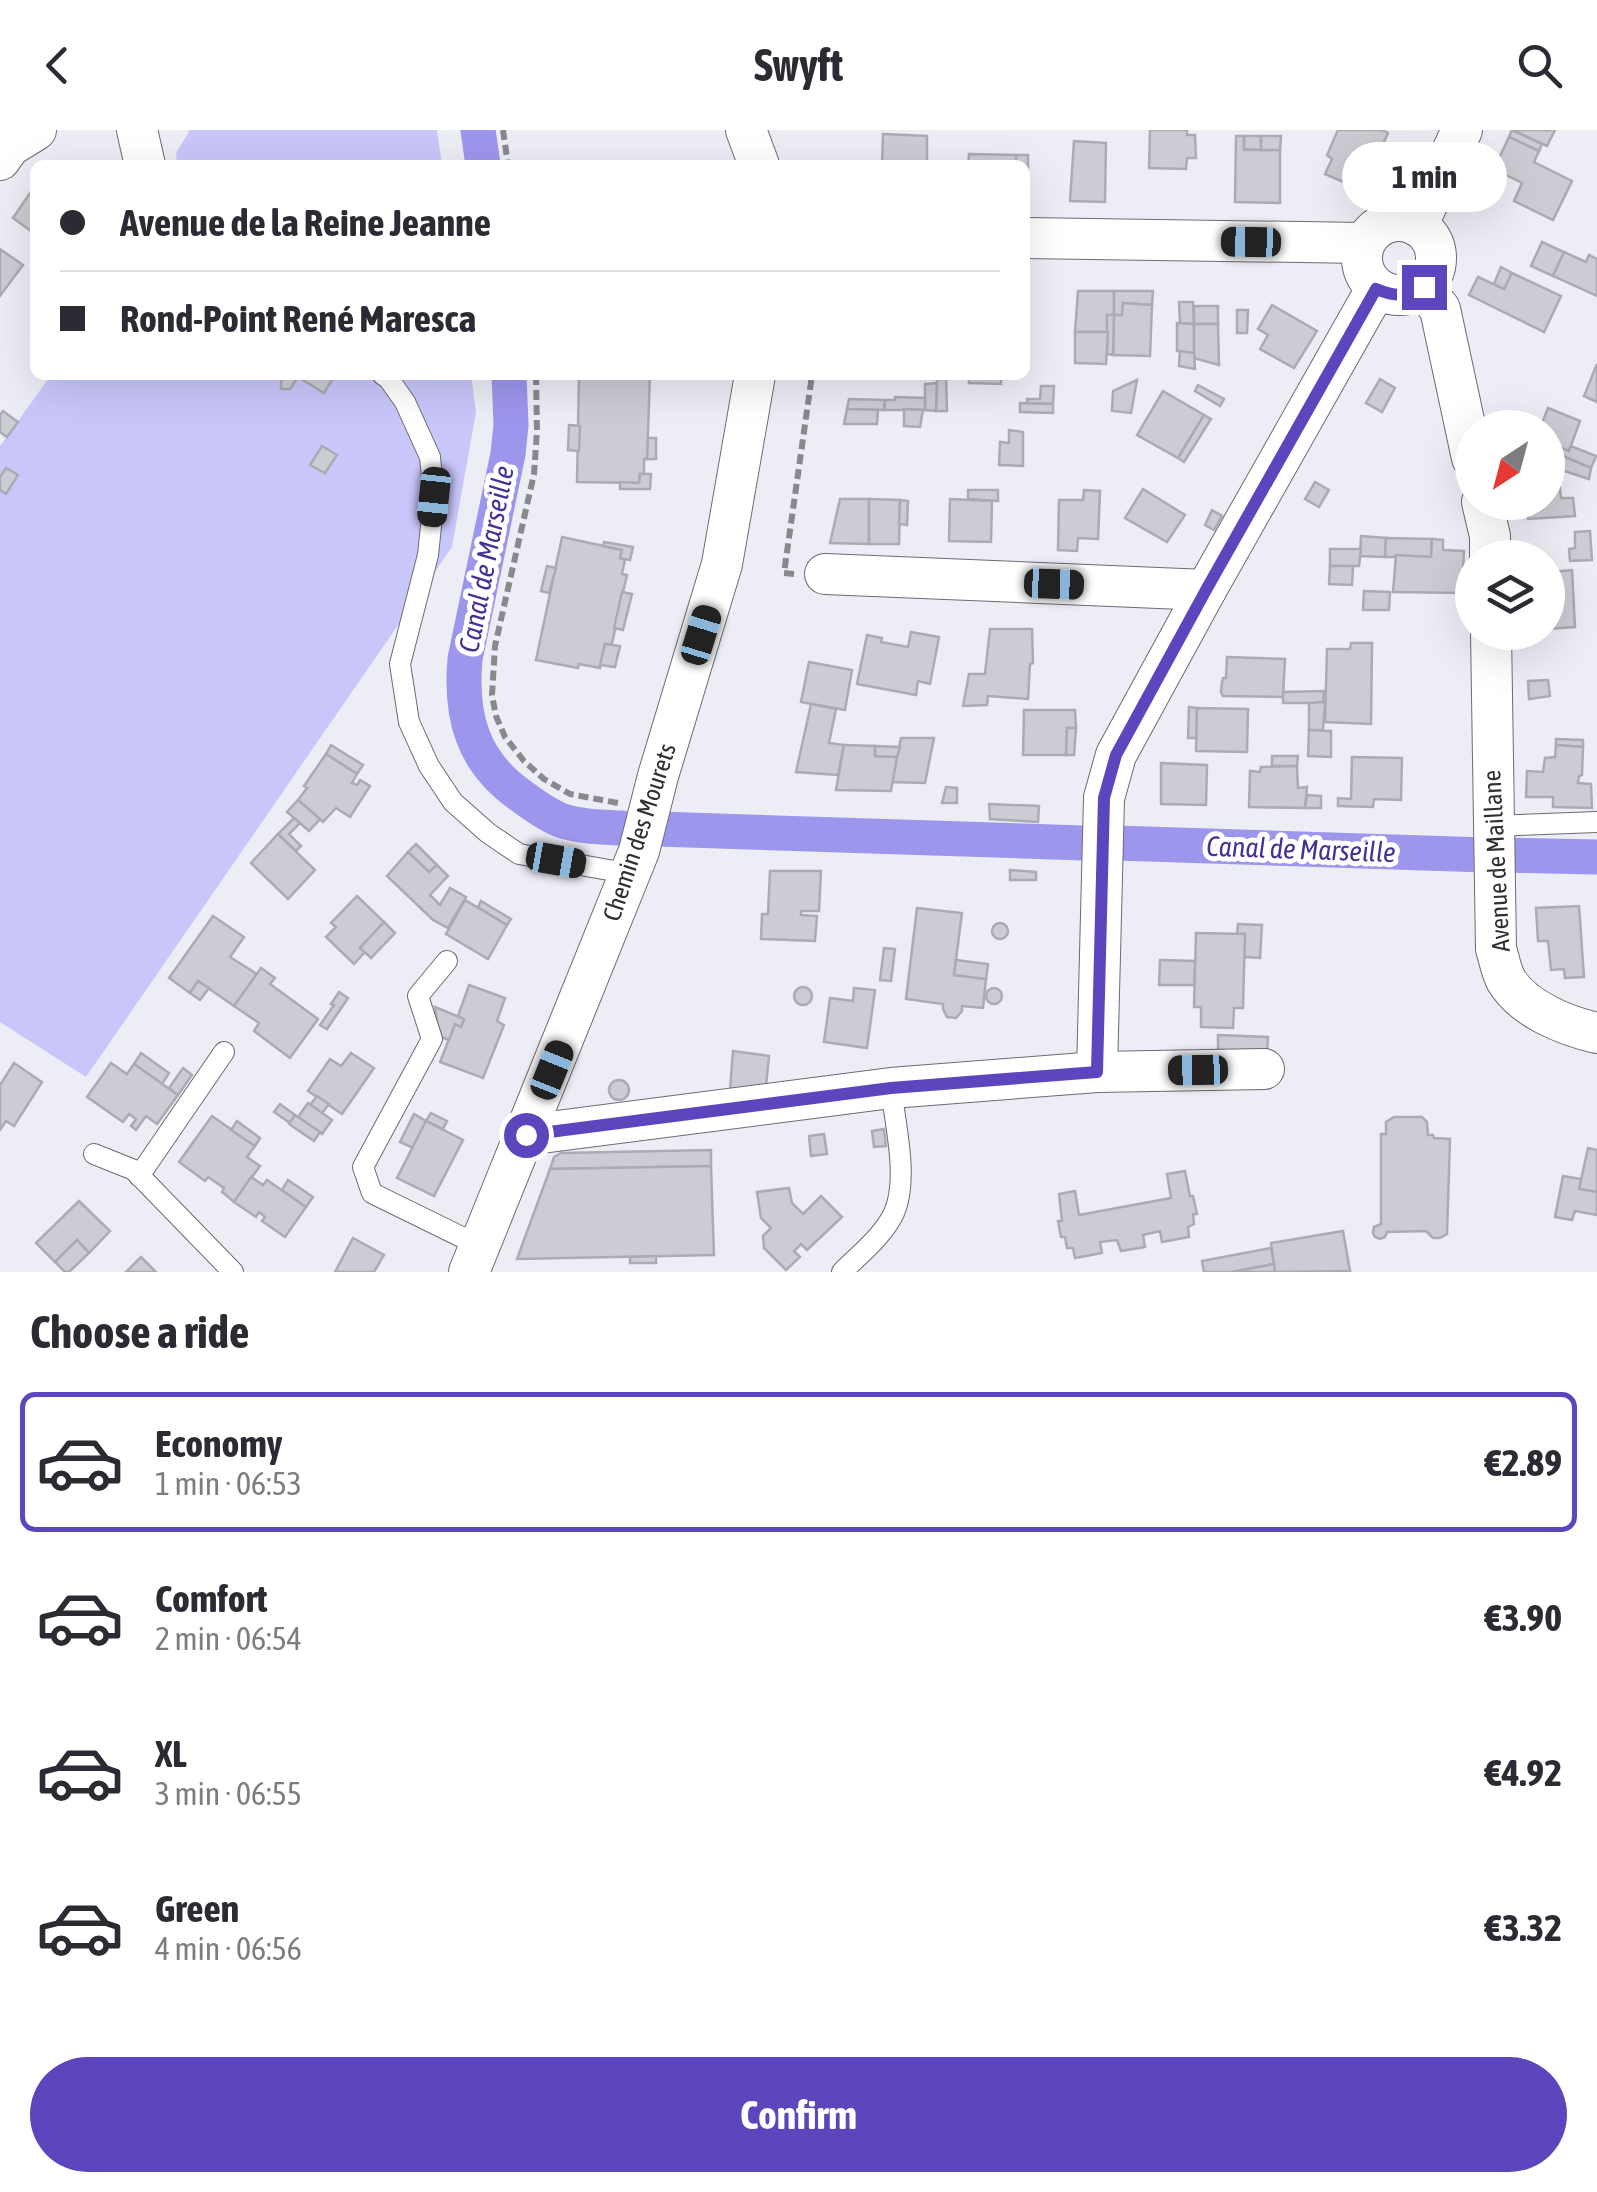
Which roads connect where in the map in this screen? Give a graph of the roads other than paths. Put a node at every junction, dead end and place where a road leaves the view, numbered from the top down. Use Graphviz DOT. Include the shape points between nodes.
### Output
graph roads {
  1 [pos="36,130"];
  2 [pos="138,130"];
  3 [pos="746,130"];
  4 [pos="1462,130"];
  5 [pos="0,160"];
  6 [pos="144,160"];
  7 [pos="757,160"];
  8 [pos="1417,226"];
  9 [pos="1030,238"];
  10 [pos="1364,243"];
  11 [pos="1424,287"];
  12 [pos="1376,289"];
  13 [pos="389,380"];
  14 [pos="754,380"];
  15 [pos="1462,410"];
  16 [pos="825,574"];
  17 [pos="1206,590"];
  18 [pos="1490,650"];
  19 [pos="1597,822"];
  20 [pos="1493,833"];
  21 [pos="635,863"];
  22 [pos="447,962"];
  23 [pos="1597,1033"];
  24 [pos="224,1052"];
  25 [pos="1264,1069"];
  26 [pos="1097,1072"];
  27 [pos="891,1088"];
  28 [pos="526,1135"];
  29 [pos="94,1154"];
  30 [pos="139,1176"];
  31 [pos="475,1259"];
  32 [pos="232,1272"];
  33 [pos="842,1272"];
  1 -- 5 [label="street"];
  2 -- 6 [label="street"];
  3 -- 7 [label="street"];
  4 -- 8 [label="street"];
  8 -- 10 [label="street" via="1390,222"];
  8 -- 11 [label="street" via="1436,258"];
  9 -- 10 [label="street"];
  10 -- 12 [label="street" via="1362,267"];
  11 -- 12 [label="street" via="1407,296"];
  11 -- 15 [label="street" via="1440,309"];
  12 -- 17 [label="street"];
  13 -- 21 [label="lane" via="430,457 428,555 400,664 409,722 429,766 453,802 520,854"];
  14 -- 21 [label="street, Chemin des Mourets" via="722,564"];
  16 -- 17 [label="street"];
  17 -- 26 [label="street" via="1116,755 1104,798"];
  18 -- 20 [label="street, Avenue de Maillane"];
  19 -- 20 [label="lane"];
  20 -- 23 [label="street, Avenue de Maillane" via="1496,948 1506,981 1533,1008"];
  21 -- 28 [label="street, Chemin des Mourets"];
  22 -- 31 [label="lane" via="418,996 432,1040 364,1167 372,1192"];
  24 -- 30 [label="lane"];
  25 -- 26 [label="street"];
  26 -- 27 [label="street"];
  27 -- 28 [label="street"];
  27 -- 33 [label="lane" via="902,1183 879,1235"];
  28 -- 31 [label="street, Chemin des Mourets"];
  29 -- 30 [label="lane"];
  30 -- 32 [label="lane"];
}
